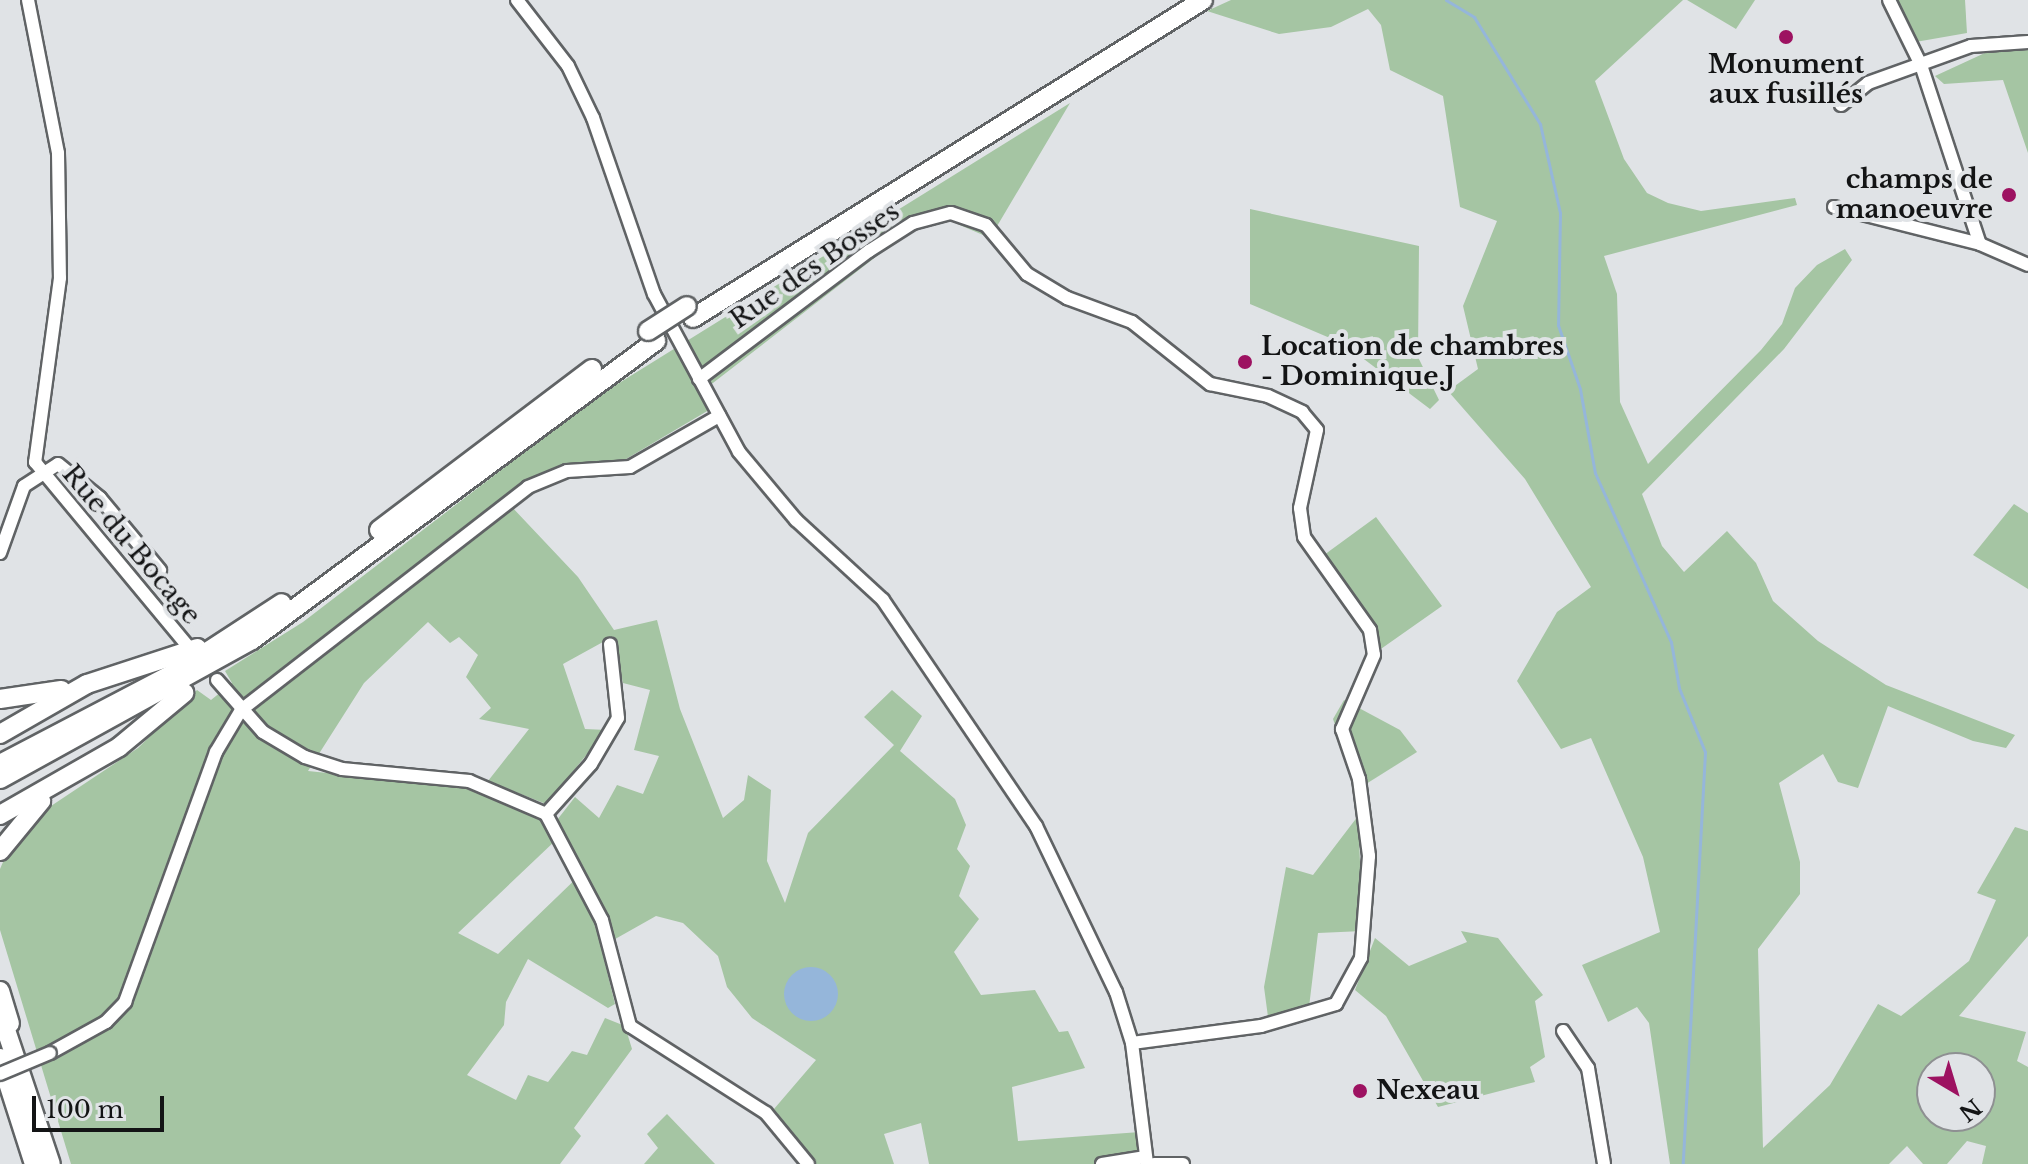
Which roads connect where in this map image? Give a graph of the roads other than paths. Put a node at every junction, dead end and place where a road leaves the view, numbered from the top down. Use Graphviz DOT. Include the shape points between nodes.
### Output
graph roads {
  1 [pos="28,0"];
  2 [pos="517,0"];
  3 [pos="1178,0"];
  4 [pos="1203,0"];
  5 [pos="1889,0"];
  6 [pos="2028,42"];
  7 [pos="1921,65"];
  8 [pos="1841,105"];
  9 [pos="1834,207"];
  10 [pos="1980,244"];
  11 [pos="2028,265"];
  12 [pos="690,312"];
  13 [pos="652,336"];
  14 [pos="699,379"];
  15 [pos="719,416"];
  16 [pos="39,470"];
  17 [pos="0,553"];
  18 [pos="160,570"];
  19 [pos="264,616"];
  20 [pos="252,640"];
  21 [pos="610,644"];
  22 [pos="187,645"];
  23 [pos="217,680"];
  24 [pos="87,684"];
  25 [pos="0,699"];
  26 [pos="241,710"];
  27 [pos="0,734"];
  28 [pos="119,747"];
  29 [pos="0,764"];
  30 [pos="0,779"];
  31 [pos="546,814"];
  32 [pos="0,815"];
  33 [pos="0,851"];
  34 [pos="0,991"];
  35 [pos="0,1012"];
  36 [pos="1563,1031"];
  37 [pos="1132,1043"];
  38 [pos="0,1058"];
  39 [pos="0,1074"];
  40 [pos="0,1091"];
  41 [pos="31,1107"];
  42 [pos="1149,1162"];
  43 [pos="33,1164"];
  44 [pos="51,1164"];
  45 [pos="808,1164"];
  46 [pos="1102,1164"];
  47 [pos="1183,1164"];
  48 [pos="1604,1164"];
  1 -- 16 [label="street, Rue du Bocage" via="58,153 60,278 36,430"];
  2 -- 14 [label="street" via="568,66 593,118 654,294"];
  3 -- 12 [label="highway"];
  4 -- 12 [label="highway"];
  5 -- 7 [label="street"];
  6 -- 7 [label="street" via="1971,46"];
  7 -- 8 [label="street" via="1868,83"];
  7 -- 10 [label="street"];
  9 -- 10 [label="street"];
  10 -- 11 [label="street"];
  12 -- 13 [label="highway, bridge"];
  13 -- 19 [label="highway"];
  13 -- 20 [label="highway"];
  14 -- 15 [label="street"];
  14 -- 37 [label="street, Rue des Bosses" via="869,251 913,223 951,213 986,225 1027,274 1067,298 1132,322 1210,384 1268,396 1302,412 1317,430 1300,508 1304,537 1370,630 1374,655 1342,729 1359,779 1369,856 1361,958 1336,1004 1261,1026"];
  15 -- 26 [label="street" via="630,467 567,471 528,487"];
  15 -- 37 [label="street" via="766,488 883,600 988,749 1068,887"];
  16 -- 17 [label="street" via="24,486"];
  16 -- 18 [label="street" via="66,467"];
  16 -- 22 [label="street, Rue du Bocage"];
  19 -- 24 [label="highway" via="180,656"];
  19 -- 29 [label="highway" via="176,672"];
  20 -- 28 [label="highway"];
  20 -- 30 [label="highway"];
  21 -- 31 [label="street" via="618,718 591,764"];
  23 -- 26 [label="street"];
  24 -- 25 [label="highway"];
  24 -- 27 [label="highway"];
  26 -- 31 [label="street" via="289,750 323,764 469,781"];
  26 -- 39 [label="street, bridge" via="216,752 125,1002 106,1022"];
  28 -- 32 [label="highway"];
  28 -- 33 [label="highway" via="30,809"];
  31 -- 45 [label="street" via="602,920 622,1011 642,1039 766,1113"];
  34 -- 41 [label="highway"];
  35 -- 41 [label="highway"];
  36 -- 48 [label="street" via="1588,1068"];
  37 -- 42 [label="street"];
  38 -- 43 [label="highway"];
  40 -- 43 [label="highway"];
  41 -- 44 [label="highway"];
  42 -- 46 [label="street"];
  42 -- 47 [label="street"];
}
